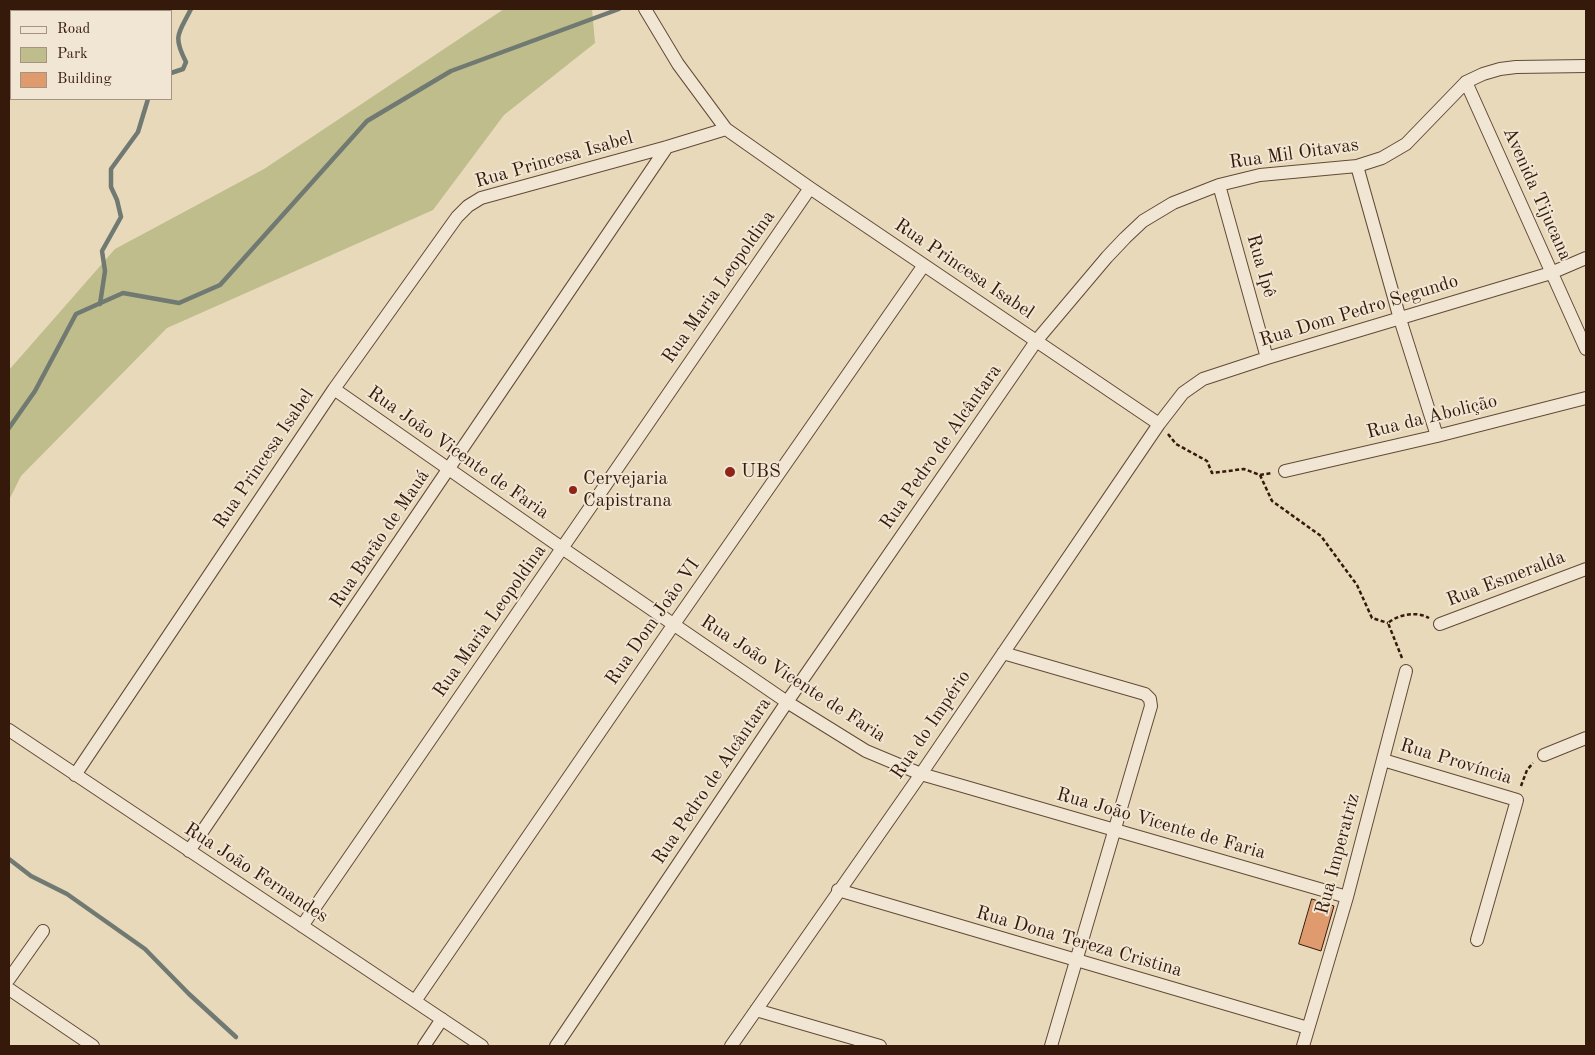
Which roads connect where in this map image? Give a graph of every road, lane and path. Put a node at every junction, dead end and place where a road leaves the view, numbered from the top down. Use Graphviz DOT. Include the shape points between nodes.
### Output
graph roads {
  1 [pos="646,10"];
  2 [pos="1586,66"];
  3 [pos="1466,82"];
  4 [pos="726,129"];
  5 [pos="667,147"];
  6 [pos="1357,166"];
  7 [pos="1219,185"];
  8 [pos="810,188"];
  9 [pos="1586,258"];
  10 [pos="924,265"];
  11 [pos="1551,273"];
  12 [pos="1400,319"];
  13 [pos="1037,340"];
  14 [pos="1586,349"];
  15 [pos="1268,358"];
  16 [pos="334,389"];
  17 [pos="1586,398"];
  18 [pos="1159,424"];
  19 [pos="1437,436"];
  20 [pos="450,469"];
  21 [pos="1285,471"];
  22 [pos="562,548"];
  23 [pos="1586,568"];
  24 [pos="1388,623"];
  25 [pos="674,624"];
  26 [pos="1440,624"];
  27 [pos="1003,653"];
  28 [pos="1406,671"];
  29 [pos="787,702"];
  30 [pos="9,730"];
  31 [pos="1586,738"];
  32 [pos="1544,755"];
  33 [pos="1383,760"];
  34 [pos="921,774"];
  35 [pos="75,775"];
  36 [pos="1517,800"];
  37 [pos="1115,831"];
  38 [pos="189,852"];
  39 [pos="838,890"];
  40 [pos="1347,897"];
  41 [pos="302,926"];
  42 [pos="43,931"];
  43 [pos="1476,940"];
  44 [pos="1077,961"];
  45 [pos="9,979"];
  46 [pos="9,989"];
  47 [pos="415,1001"];
  48 [pos="756,1010"];
  49 [pos="442,1019"];
  50 [pos="1308,1028"];
  51 [pos="93,1046"];
  52 [pos="424,1046"];
  53 [pos="482,1046"];
  54 [pos="556,1046"];
  55 [pos="731,1046"];
  56 [pos="880,1046"];
  57 [pos="1051,1046"];
  58 [pos="1303,1046"];
  1 -- 4 [label="street" via="678,64"];
  2 -- 3 [label="street, Rua Mil Oitavas" via="1516,66"];
  3 -- 6 [label="street, Rua Mil Oitavas" via="1406,144 1382,158"];
  3 -- 11 [label="street, Avenida Tijucana"];
  4 -- 5 [label="street, Rua Princesa Isabel"];
  4 -- 8 [label="street, Rua Princesa Isabel"];
  5 -- 16 [label="street, Rua Princesa Isabel" via="472,203 458,217"];
  5 -- 20 [label="street, Rua Barão de Mauá"];
  6 -- 7 [label="street, Rua Mil Oitavas" via="1260,175"];
  6 -- 12 [label="street"];
  7 -- 13 [label="street, Rua Mil Oitavas" via="1173,203 1143,221 1107,257"];
  7 -- 15 [label="street, Rua Ipê"];
  8 -- 10 [label="street, Rua Princesa Isabel"];
  8 -- 22 [label="street, Rua Maria Leopoldina"];
  9 -- 11 [label="street, Rua Dom Pedro Segundo"];
  10 -- 13 [label="street, Rua Princesa Isabel"];
  10 -- 25 [label="street, Rua Dom João VI"];
  11 -- 12 [label="street, Rua Dom Pedro Segundo"];
  11 -- 14 [label="street, Avenida Tijucana"];
  12 -- 15 [label="street, Rua Dom Pedro Segundo"];
  12 -- 19 [label="street"];
  13 -- 18 [label="street, Rua Princesa Isabel"];
  13 -- 29 [label="street, Rua Pedro de Alcântara"];
  15 -- 18 [label="street, Rua Dom Pedro Segundo" via="1196,383 1178,399"];
  16 -- 20 [label="street, Rua João Vicente de Faria"];
  16 -- 35 [label="street, Rua Princesa Isabel"];
  17 -- 19 [label="street, Rua da Abolição"];
  18 -- 24 [label="path" via="1176,444 1207,461 1212,473 1244,469 1260,475 1272,501 1321,536 1357,585 1372,618"];
  18 -- 27 [label="street, Rua do Império"];
  19 -- 21 [label="street, Rua da Abolição"];
  20 -- 22 [label="street, Rua João Vicente de Faria"];
  20 -- 38 [label="street, Rua Barão de Mauá"];
  22 -- 25 [label="street, Rua João Vicente de Faria"];
  22 -- 41 [label="street, Rua Maria Leopoldina"];
  23 -- 26 [label="street, Rua Esmeralda"];
  24 -- 26 [label="path" via="1394,617 1411,614 1424,615"];
  24 -- 28 [label="path"];
  25 -- 29 [label="street, Rua João Vicente de Faria"];
  25 -- 47 [label="street, Rua Dom João VI"];
  27 -- 34 [label="street, Rua do Império"];
  27 -- 37 [label="street" via="1150,698 1151,706"];
  28 -- 33 [label="street, Rua Imperatriz"];
  29 -- 34 [label="street, Rua João Vicente de Faria" via="866,751"];
  29 -- 54 [label="street, Rua Pedro de Alcântara"];
  30 -- 35 [label="street, Rua João Fernandes"];
  31 -- 32 [label="street"];
  32 -- 36 [label="path" via="1527,770"];
  33 -- 36 [label="street, Rua Província"];
  33 -- 40 [label="street, Rua Imperatriz"];
  34 -- 37 [label="street, Rua João Vicente de Faria"];
  34 -- 39 [label="street, Rua do Império"];
  35 -- 38 [label="street, Rua João Fernandes"];
  36 -- 43 [label="street"];
  37 -- 40 [label="street, Rua João Vicente de Faria"];
  37 -- 44 [label="street"];
  38 -- 41 [label="street, Rua João Fernandes"];
  39 -- 44 [label="street, Rua Dona Tereza Cristina"];
  39 -- 48 [label="street, Rua do Império"];
  40 -- 50 [label="street, Rua Imperatriz"];
  41 -- 47 [label="street, Rua João Fernandes"];
  42 -- 45 [label="street"];
  44 -- 50 [label="street, Rua Dona Tereza Cristina"];
  44 -- 57 [label="street"];
  46 -- 51 [label="street"];
  47 -- 49 [label="street, Rua João Fernandes"];
  48 -- 55 [label="street, Rua do Império"];
  48 -- 56 [label="street"];
  49 -- 52 [label="street"];
  49 -- 53 [label="street, Rua João Fernandes"];
  50 -- 58 [label="street, Rua Imperatriz"];
}
